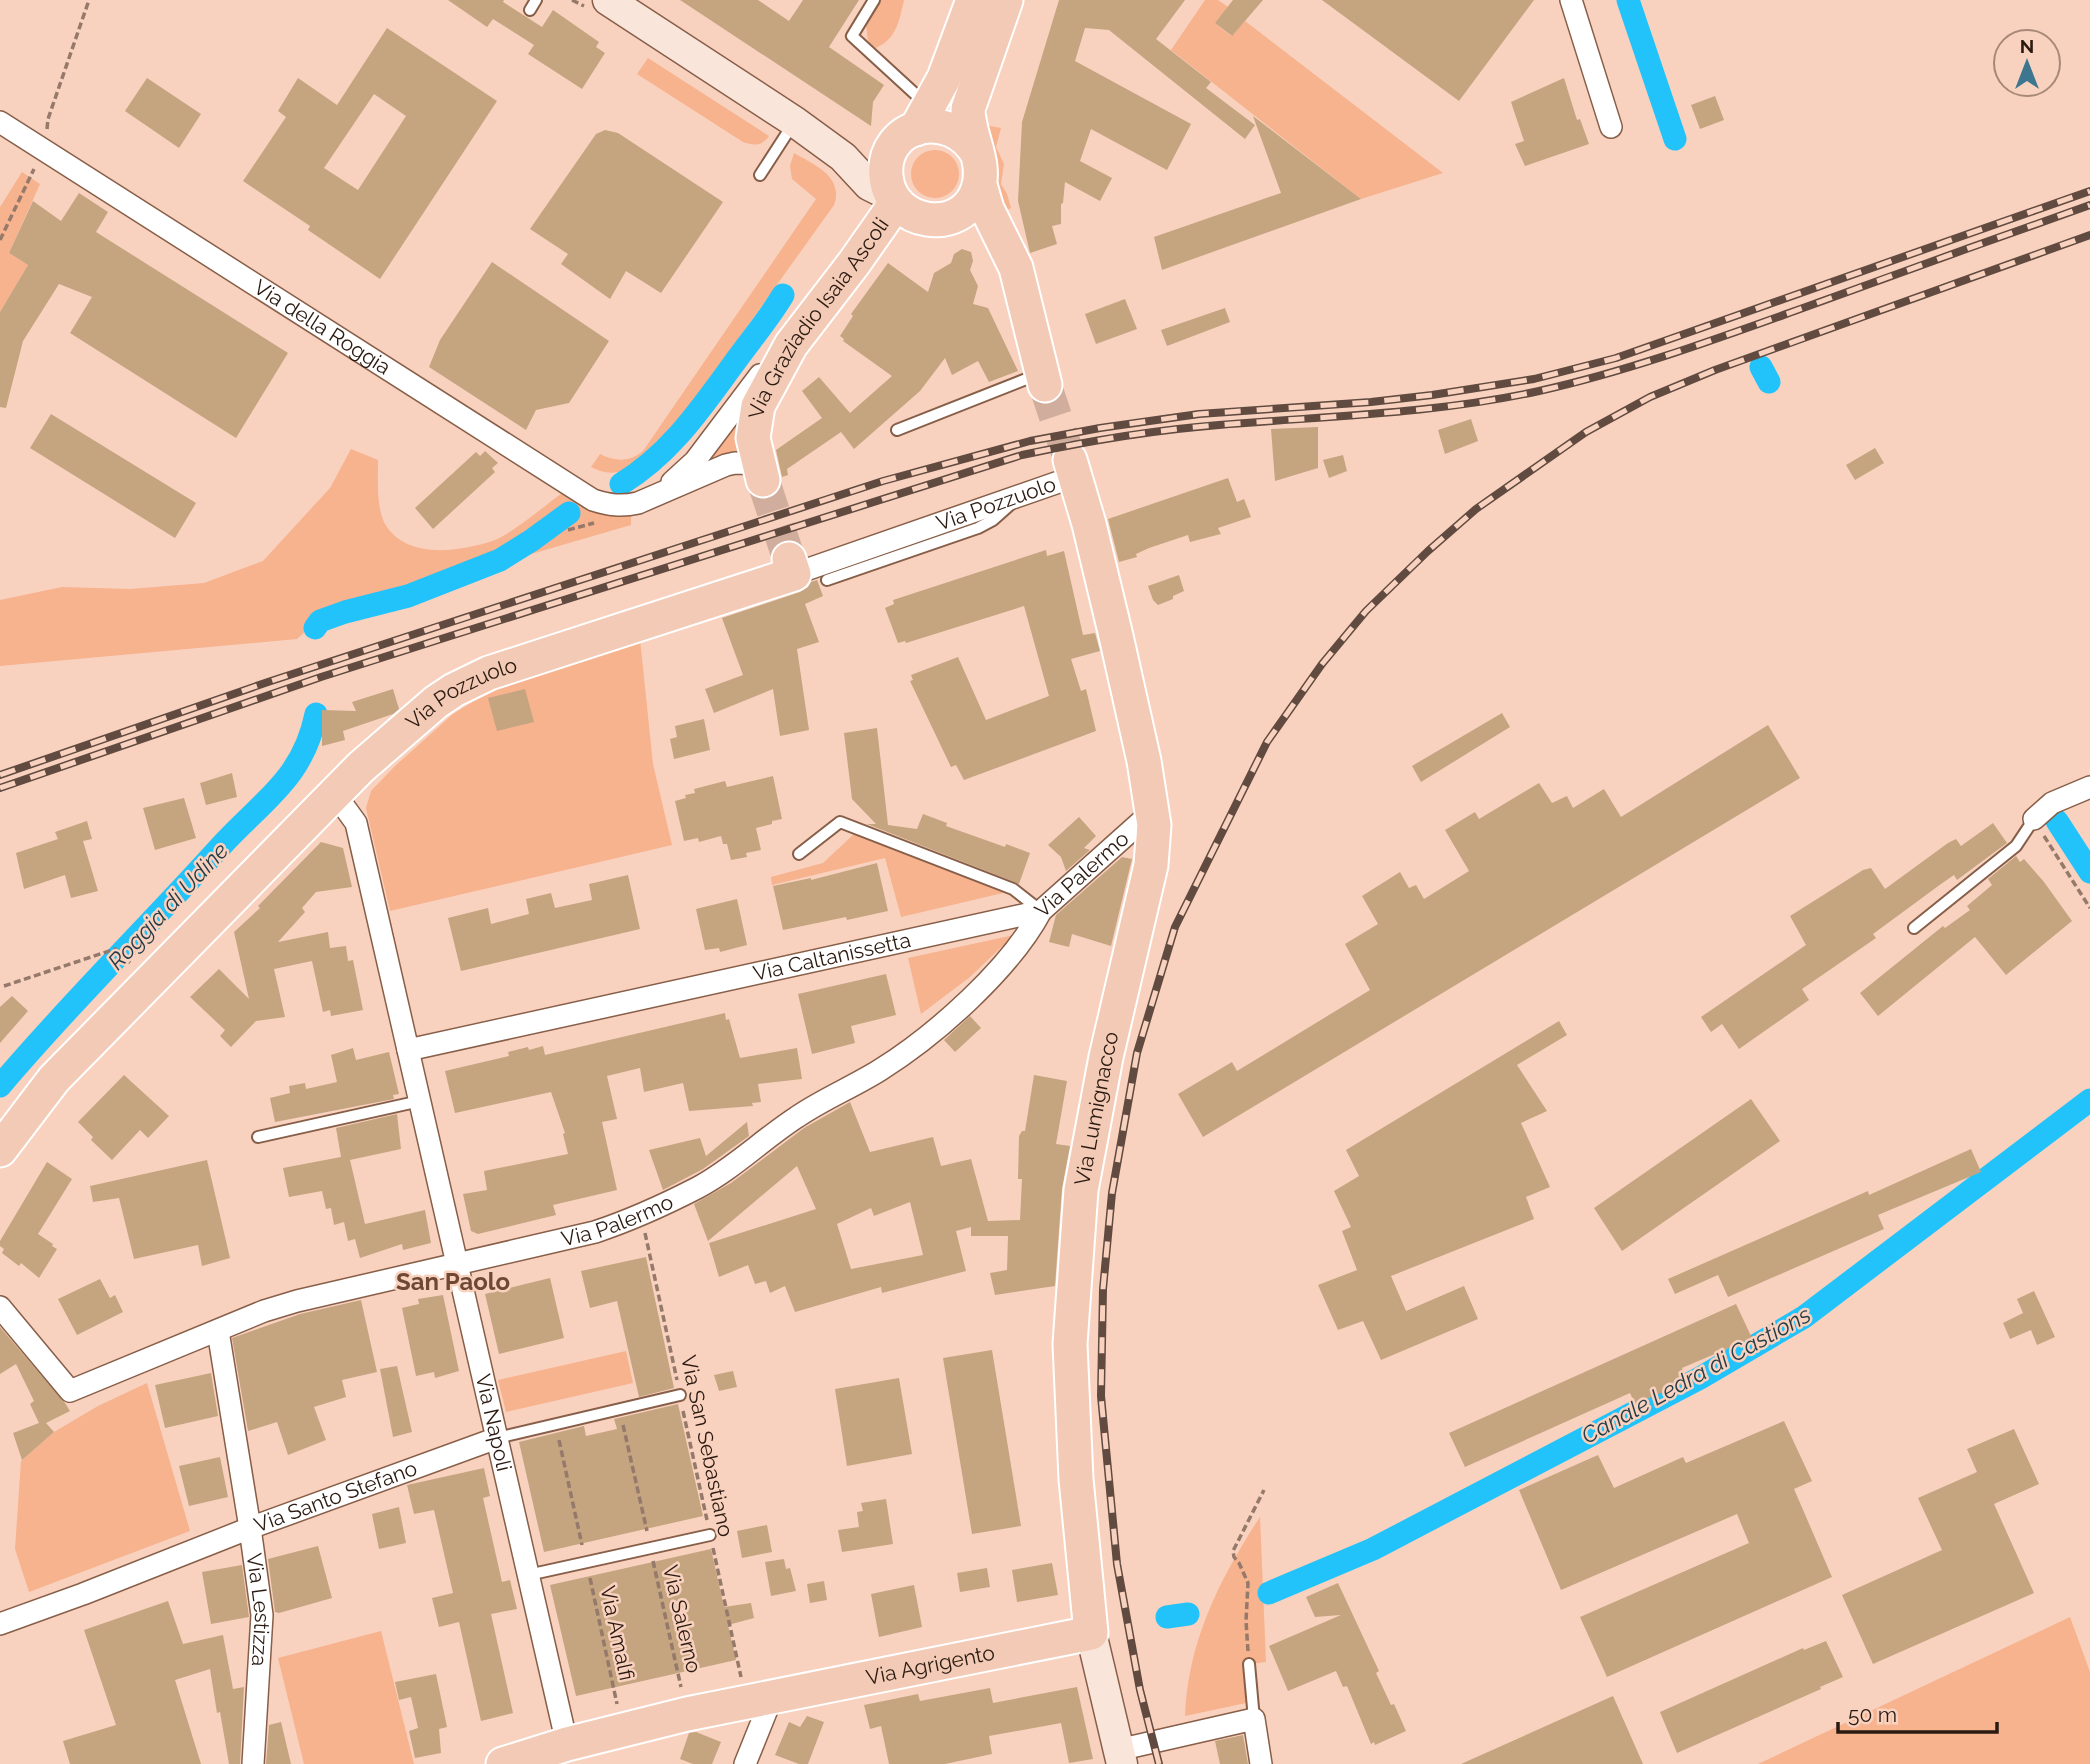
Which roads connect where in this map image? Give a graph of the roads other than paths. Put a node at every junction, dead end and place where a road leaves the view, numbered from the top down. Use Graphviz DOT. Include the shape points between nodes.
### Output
graph roads {
  1 [pos="536,0"];
  2 [pos="608,0"];
  3 [pos="874,0"];
  4 [pos="973,0"];
  5 [pos="1006,0"];
  6 [pos="1572,0"];
  7 [pos="530,10"];
  8 [pos="922,118"];
  9 [pos="0,122"];
  10 [pos="795,122"];
  11 [pos="1611,127"];
  12 [pos="843,157"];
  13 [pos="888,158"];
  14 [pos="979,170"];
  15 [pos="760,175"];
  16 [pos="894,199"];
  17 [pos="791,345"];
  18 [pos="1044,379"];
  19 [pos="897,430"];
  20 [pos="1073,468"];
  21 [pos="760,472"];
  22 [pos="1017,497"];
  23 [pos="650,498"];
  24 [pos="791,567"];
  25 [pos="827,580"];
  26 [pos="2090,788"];
  27 [pos="335,794"];
  28 [pos="1153,811"];
  29 [pos="2034,819"];
  30 [pos="799,854"];
  31 [pos="1041,911"];
  32 [pos="1913,928"];
  33 [pos="408,1050"];
  34 [pos="419,1101"];
  35 [pos="258,1137"];
  36 [pos="0,1150"];
  37 [pos="457,1265"];
  38 [pos="0,1307"];
  39 [pos="218,1331"];
  40 [pos="680,1395"];
  41 [pos="496,1438"];
  42 [pos="250,1528"];
  43 [pos="710,1535"];
  44 [pos="528,1575"];
  45 [pos="0,1624"];
  46 [pos="1091,1633"];
  47 [pos="1249,1664"];
  48 [pos="772,1697"];
  49 [pos="1254,1719"];
  50 [pos="567,1744"];
  51 [pos="1120,1757"];
  52 [pos="253,1764"];
  53 [pos="503,1764"];
  54 [pos="745,1764"];
  55 [pos="1261,1764"];
  1 -- 7 [label="lane"];
  2 -- 10 [label="street"];
  3 -- 8 [label="lane" via="852,36"];
  4 -- 8 [label="main road" via="944,78"];
  5 -- 14 [label="main road" via="968,109"];
  6 -- 11 [label="street"];
  8 -- 13 [label="main road" via="894,145"];
  8 -- 14 [label="main road" via="967,139"];
  9 -- 23 [label="street, Via della Roggia" via="584,496 617,506"];
  10 -- 12 [label="street"];
  10 -- 15 [label="lane"];
  12 -- 13 [label="street"];
  12 -- 16 [label="street" via="869,185"];
  13 -- 16 [label="main road" via="886,176"];
  14 -- 16 [label="main road" via="966,208 943,219 917,218"];
  14 -- 18 [label="main road" via="987,209 1016,268"];
  16 -- 17 [label="main road, Via Graziadio Isaia Ascoli"];
  17 -- 21 [label="main road, Via Graziadio Isaia Ascoli" via="758,406 753,438"];
  17 -- 23 [label="street, Via della Roggia" via="770,363 695,461"];
  18 -- 19 [label="lane"];
  20 -- 22 [label="street, Via Pozzuolo"];
  20 -- 28 [label="main road, Via Lumignacco" via="1116,636"];
  21 -- 23 [label="street, Via della Roggia" via="735,463 726,465"];
  22 -- 24 [label="street, Via Pozzuolo"];
  22 -- 25 [label="lane" via="978,528"];
  24 -- 27 [label="main road, Via Pozzuolo" via="473,680 420,715"];
  26 -- 29 [label="street" via="2052,803"];
  27 -- 33 [label="street, Via Napoli" via="356,823"];
  27 -- 36 [label="main road, Via Pozzuolo" via="54,1079"];
  28 -- 31 [label="street, Via Palermo"];
  28 -- 46 [label="main road, Via Lumignacco" via="1151,865 1105,1057 1081,1190 1070,1344 1076,1479"];
  29 -- 32 [label="lane" via="2017,844"];
  30 -- 31 [label="lane" via="840,822 1013,889"];
  31 -- 33 [label="street, Via Caltanissetta"];
  31 -- 37 [label="street, Via Palermo" via="1009,959 940,1024 880,1070 802,1114 698,1187 641,1216 595,1232"];
  33 -- 34 [label="street, Via Napoli"];
  34 -- 35 [label="lane"];
  34 -- 37 [label="street, Via Napoli"];
  37 -- 39 [label="street, Via Palermo" via="297,1301"];
  37 -- 41 [label="street, Via Napoli"];
  38 -- 39 [label="street, Via Palermo" via="70,1391"];
  39 -- 42 [label="street, Via Lestizza"];
  40 -- 41 [label="lane, Via Santo Stefano"];
  41 -- 42 [label="street, Via Santo Stefano"];
  41 -- 44 [label="street, Via Napoli"];
  42 -- 45 [label="street, Via Santo Stefano"];
  42 -- 52 [label="street, Via Lestizza" via="262,1615"];
  43 -- 44 [label="lane"];
  44 -- 50 [label="street, Via Napoli"];
  46 -- 48 [label="main road, Via Agrigento"];
  46 -- 51 [label="street, Via Lumignacco"];
  47 -- 49 [label="lane"];
  48 -- 50 [label="main road, Via Agrigento"];
  48 -- 54 [label="street"];
  49 -- 51 [label="street"];
  49 -- 55 [label="street"];
  50 -- 53 [label="main road, Via Agrigento"];
}
